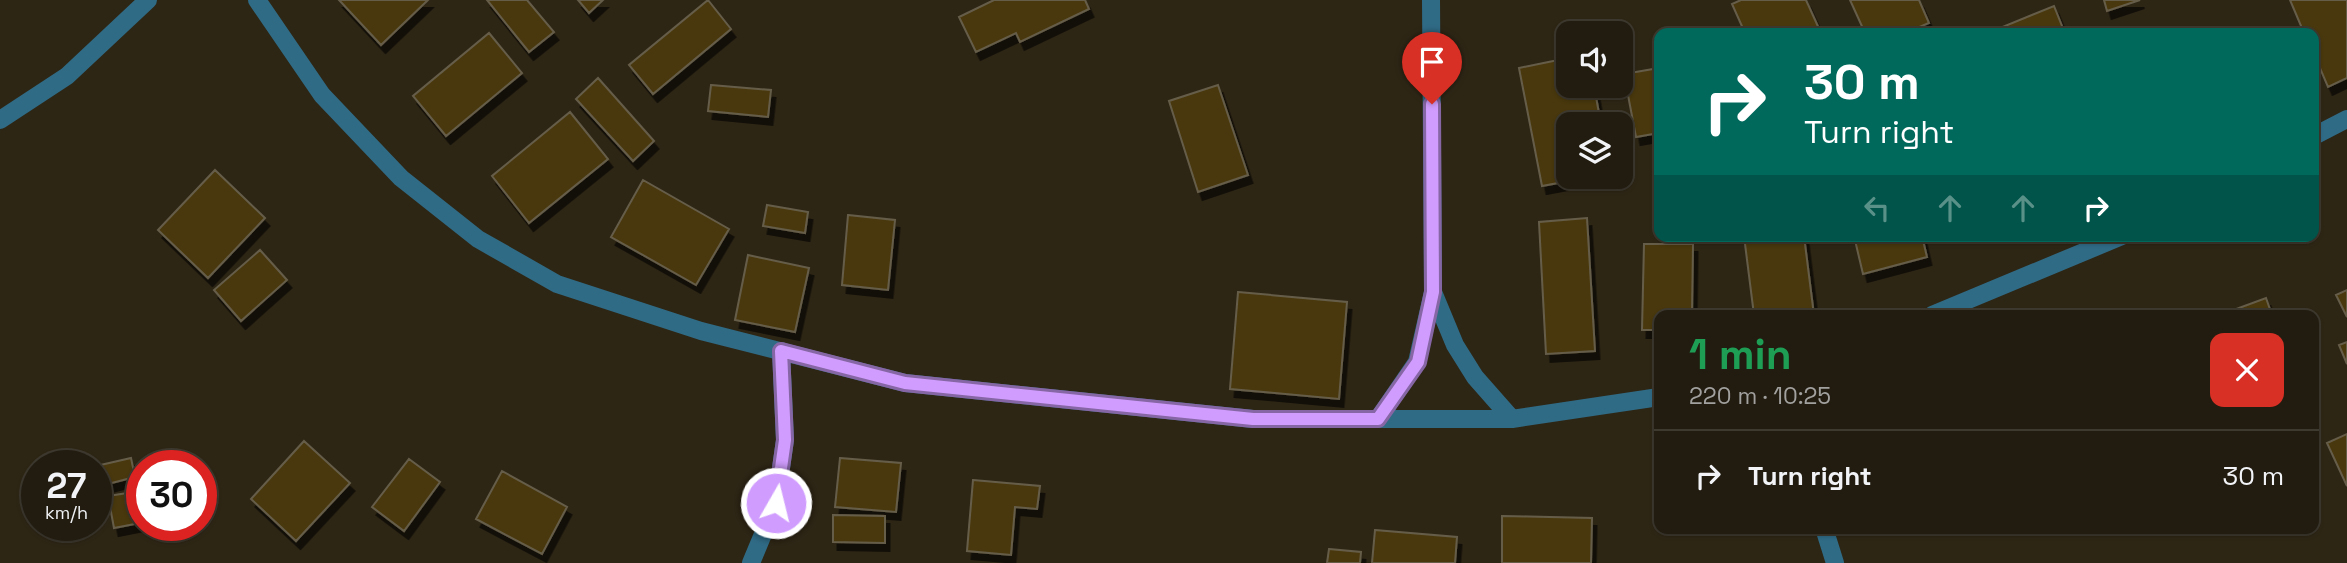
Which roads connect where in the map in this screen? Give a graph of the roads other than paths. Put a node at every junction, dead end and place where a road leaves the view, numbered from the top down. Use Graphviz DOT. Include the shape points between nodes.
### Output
graph roads {
  1 [pos="148,0"];
  2 [pos="257,0"];
  3 [pos="1431,0"];
  4 [pos="2347,119"];
  5 [pos="0,120"];
  6 [pos="2319,133"];
  7 [pos="2108,242"];
  8 [pos="1433,292"];
  9 [pos="1944,310"];
  10 [pos="781,351"];
  11 [pos="1654,398"];
  12 [pos="1378,419"];
  13 [pos="1512,419"];
  14 [pos="1826,534"];
  15 [pos="751,563"];
  16 [pos="1835,563"];
  1 -- 5 [label="street" via="67,76"];
  2 -- 10 [label="street" via="322,94 401,177 478,239 557,284 701,331"];
  3 -- 8 [label="street"];
  4 -- 6 [label="street"];
  7 -- 9 [label="street"];
  8 -- 12 [label="street" via="1418,362"];
  8 -- 13 [label="street" via="1455,345 1475,377"];
  10 -- 12 [label="street" via="905,383 1253,419"];
  10 -- 15 [label="street" via="785,440 776,503"];
  11 -- 13 [label="street"];
  12 -- 13 [label="street"];
  14 -- 16 [label="street"];
}
